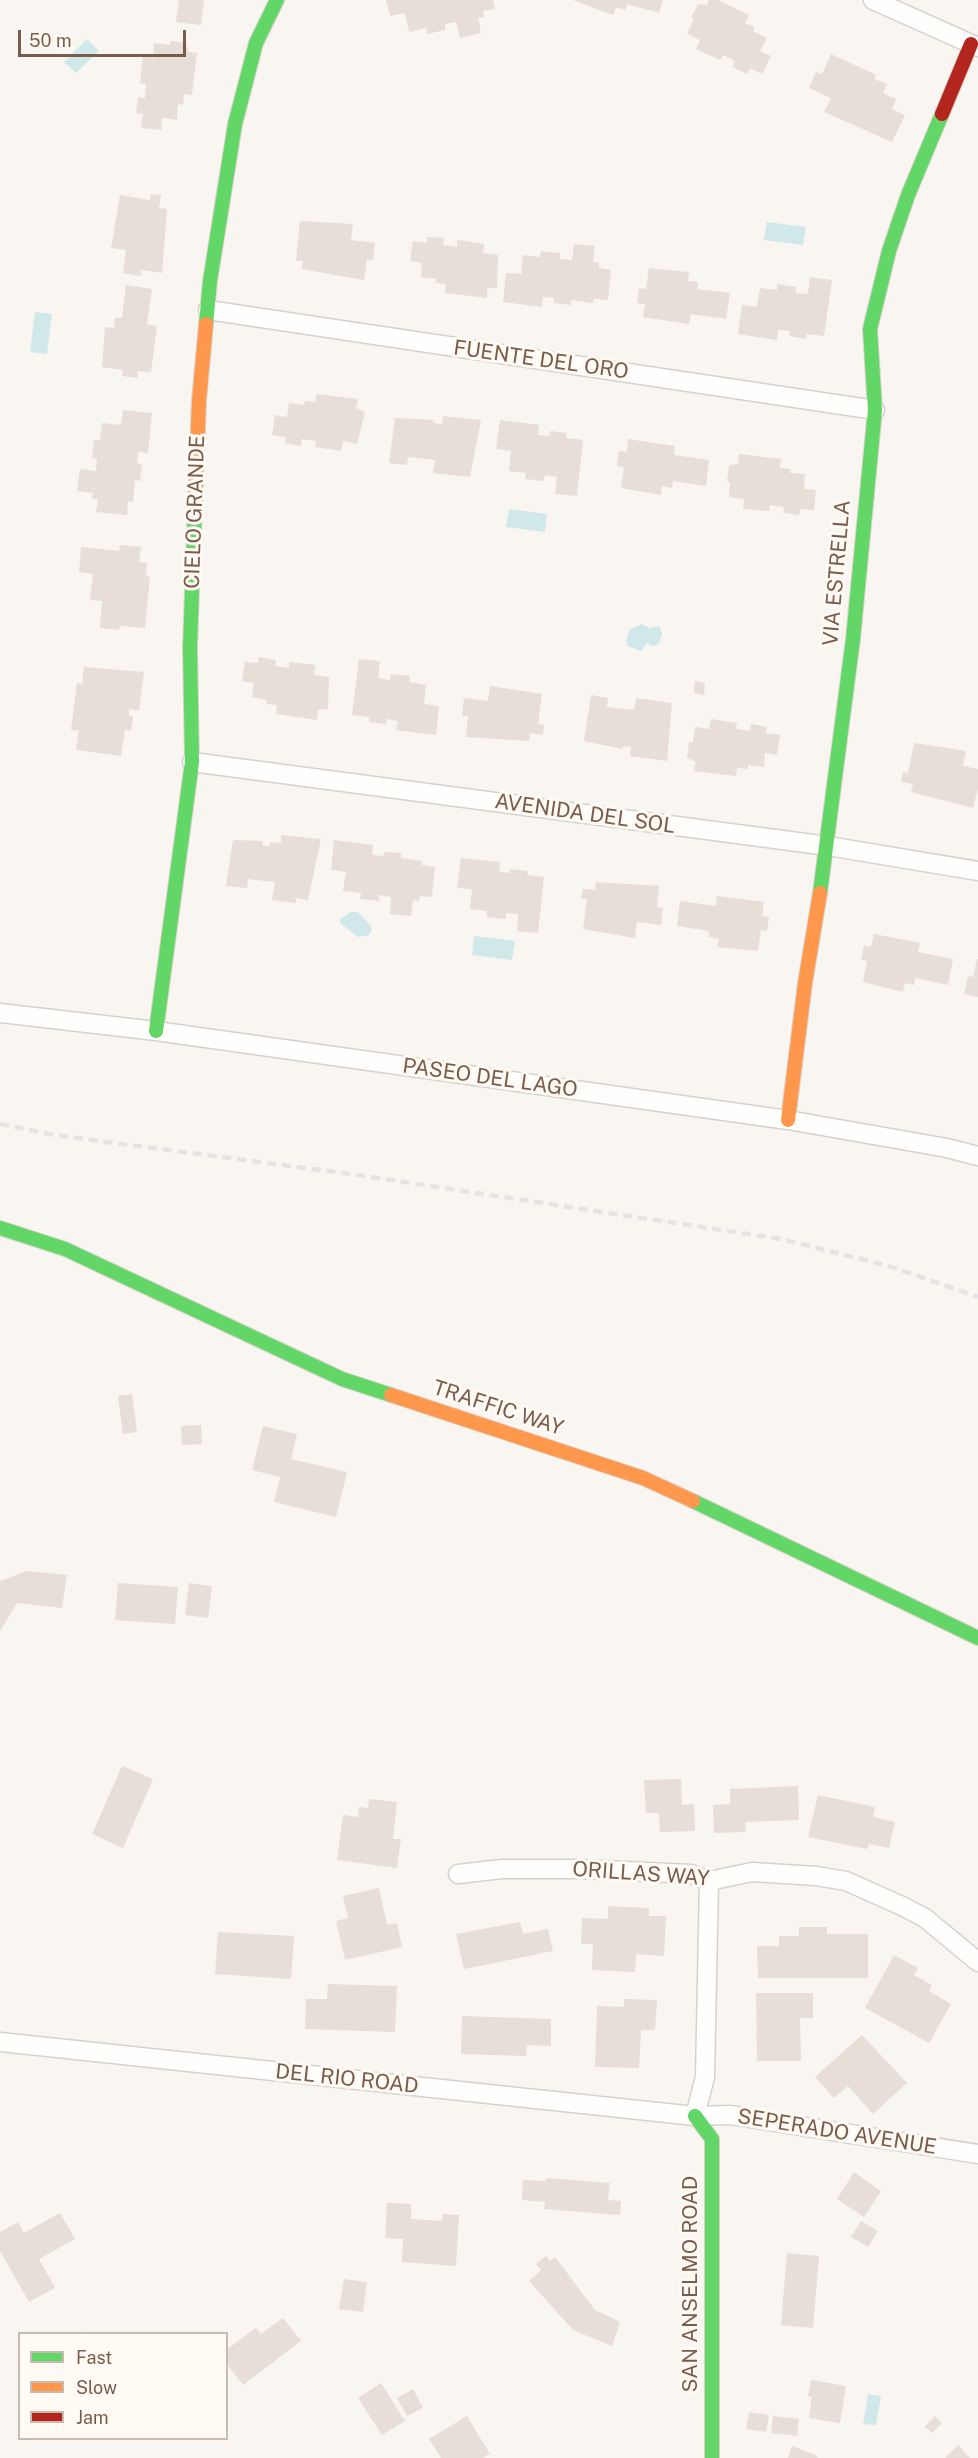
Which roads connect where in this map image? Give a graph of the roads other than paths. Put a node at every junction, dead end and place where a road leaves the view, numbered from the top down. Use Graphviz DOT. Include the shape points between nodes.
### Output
graph roads {
  1 [pos="277,0"];
  2 [pos="873,0"];
  3 [pos="974,46"];
  4 [pos="207,310"];
  5 [pos="875,410"];
  6 [pos="192,762"];
  7 [pos="828,846"];
  8 [pos="978,871"];
  9 [pos="0,1013"];
  10 [pos="156,1031"];
  11 [pos="788,1120"];
  12 [pos="978,1156"];
  13 [pos="0,1228"];
  14 [pos="978,1638"];
  15 [pos="458,1874"];
  16 [pos="709,1881"];
  17 [pos="978,1962"];
  18 [pos="0,2042"];
  19 [pos="695,2116"];
  20 [pos="978,2154"];
  21 [pos="712,2458"];
  1 -- 4 [label="street, CIELO GRANDE" via="256,43 235,124"];
  2 -- 3 [label="street"];
  3 -- 5 [label="street, VIA ESTRELLA" via="908,195 889,252 870,329"];
  4 -- 5 [label="street, FUENTE DEL ORO"];
  4 -- 6 [label="street, CIELO GRANDE" via="199,401 190,647"];
  5 -- 7 [label="street, VIA ESTRELLA"];
  6 -- 7 [label="street, AVENIDA DEL SOL"];
  6 -- 10 [label="street, CIELO GRANDE"];
  7 -- 8 [label="street, AVENIDA DEL SOL"];
  7 -- 11 [label="street, VIA ESTRELLA"];
  9 -- 10 [label="street, PASEO DEL LAGO"];
  10 -- 11 [label="street, PASEO DEL LAGO"];
  11 -- 12 [label="street, PASEO DEL LAGO"];
  13 -- 14 [label="street, TRAFFIC WAY" via="65,1250 342,1379 643,1478"];
  15 -- 16 [label="street, ORILLAS WAY" via="502,1869 580,1869 691,1874"];
  16 -- 17 [label="street, ORILLAS WAY" via="752,1872 846,1881 925,1918"];
  16 -- 19 [label="street" via="705,2077"];
  18 -- 19 [label="street, DEL RIO ROAD"];
  19 -- 20 [label="street, SEPERADO AVENUE" via="730,2115"];
  19 -- 21 [label="street, SAN ANSELMO ROAD" via="712,2139"];
}
